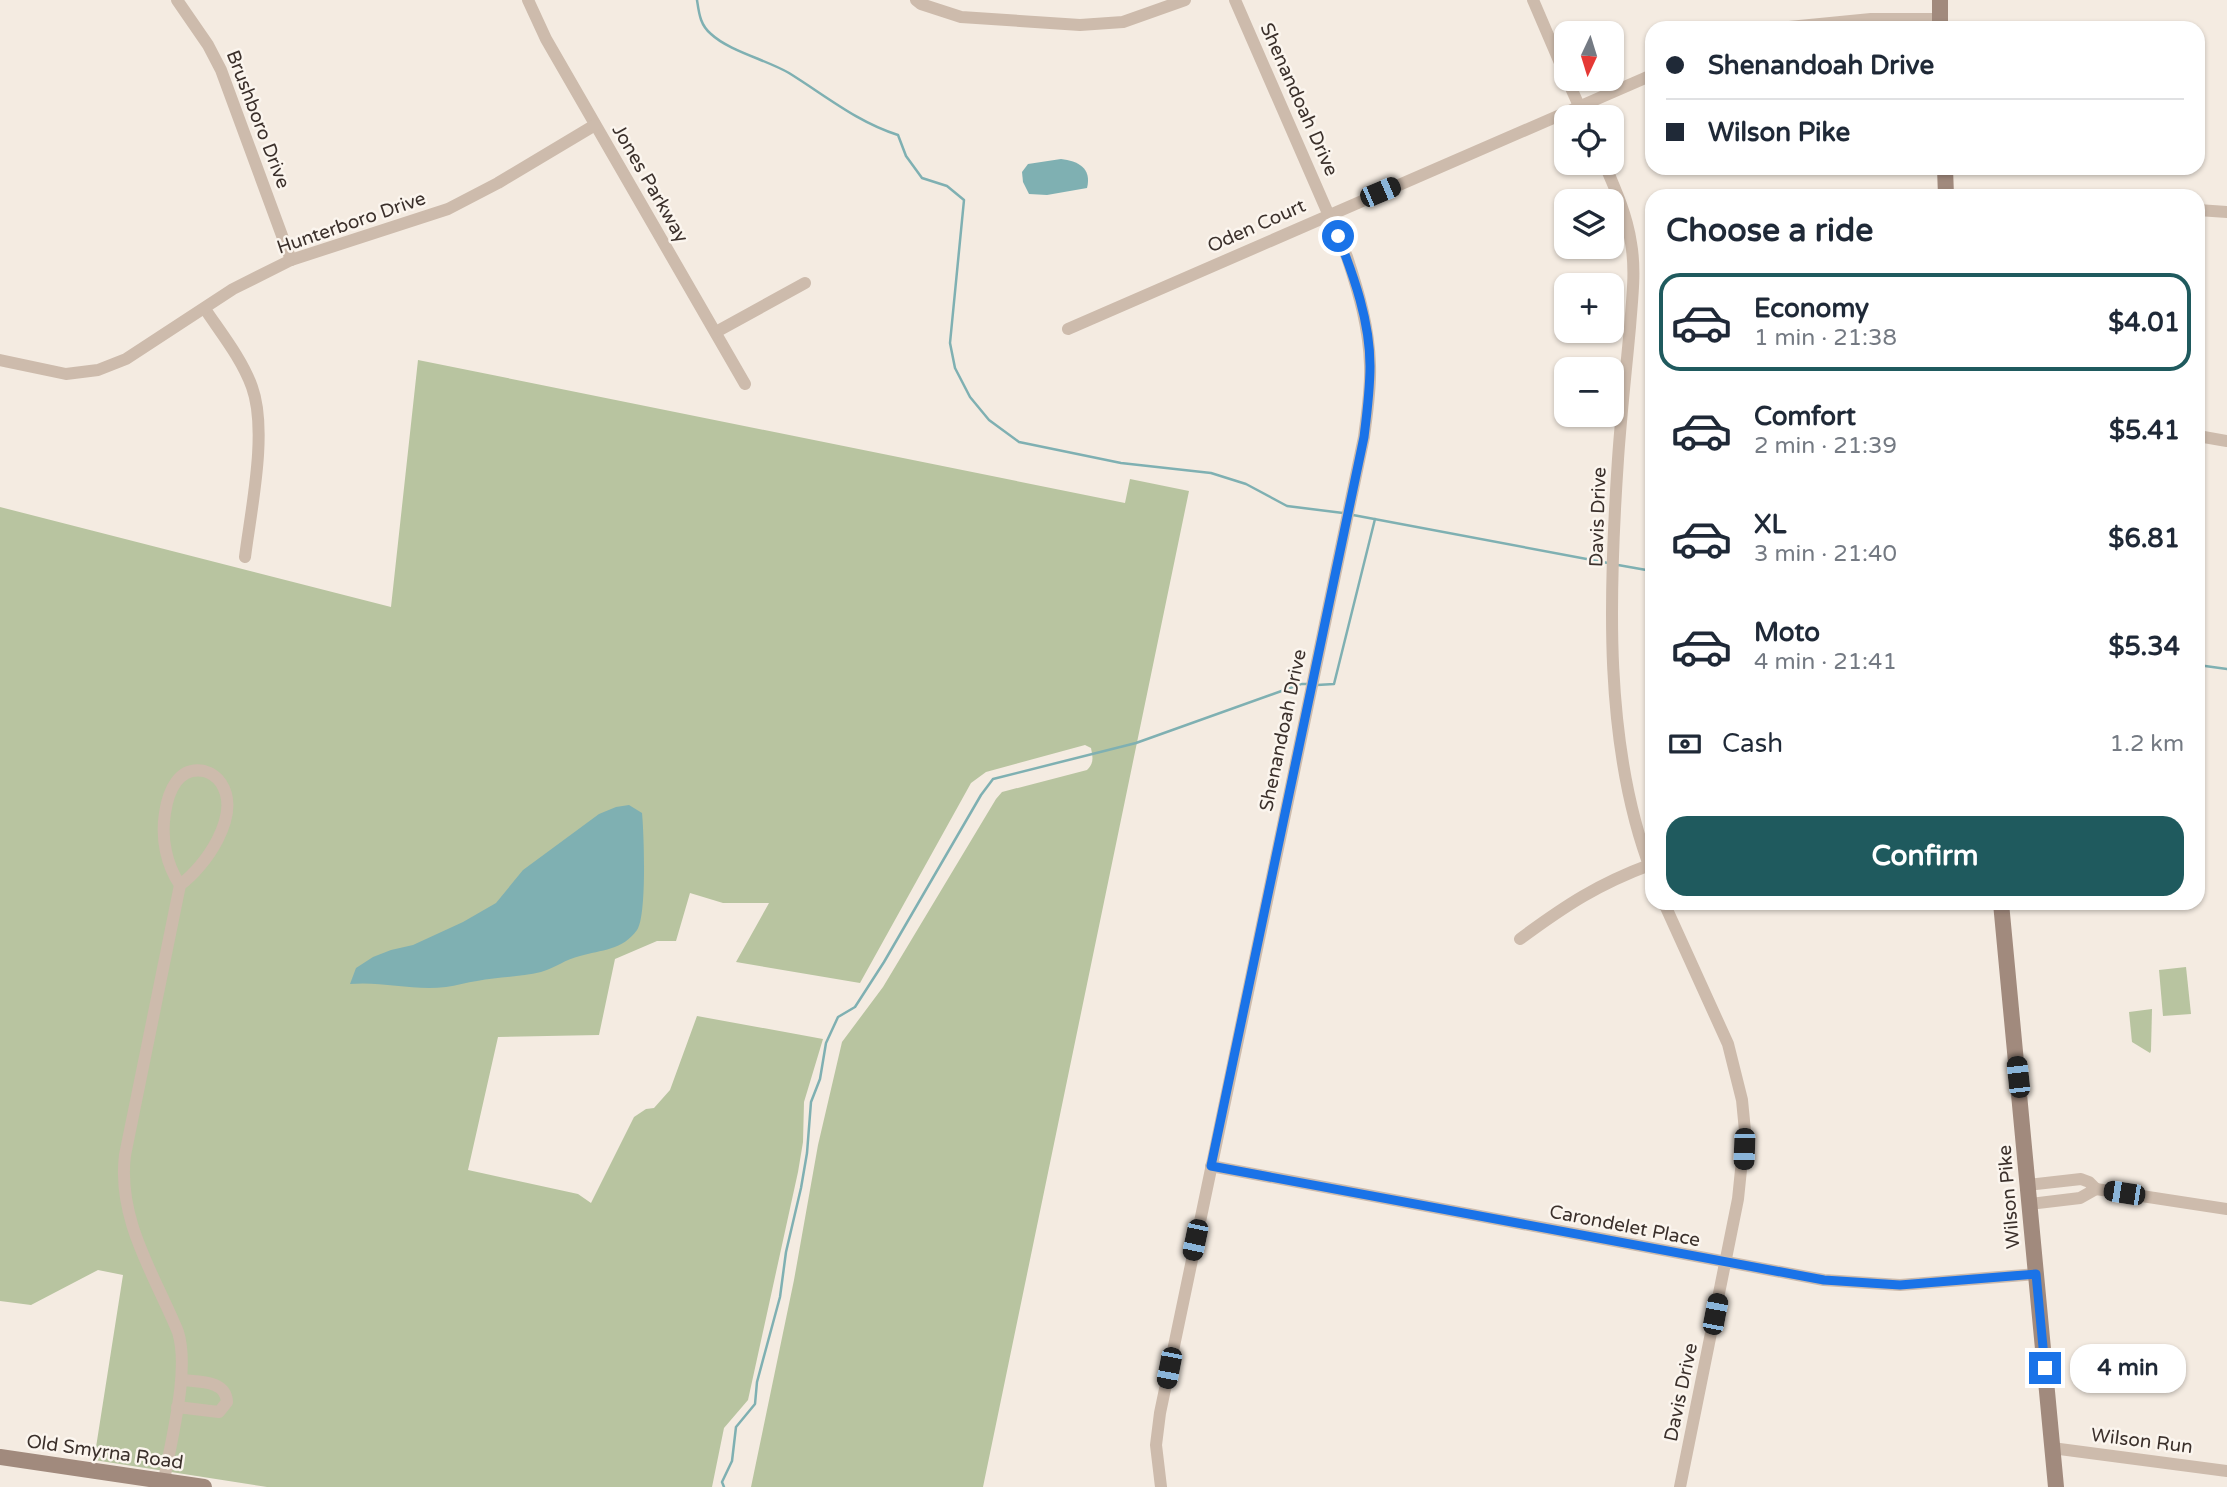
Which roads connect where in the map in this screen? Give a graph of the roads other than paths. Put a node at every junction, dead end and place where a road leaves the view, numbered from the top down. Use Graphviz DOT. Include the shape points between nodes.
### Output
graph roads {
  1 [pos="177,0"];
  2 [pos="528,0"];
  3 [pos="916,0"];
  4 [pos="1185,0"];
  5 [pos="1235,0"];
  6 [pos="1534,0"];
  7 [pos="1940,0"];
  8 [pos="1851,21"];
  9 [pos="1906,21"];
  10 [pos="1940,21"];
  11 [pos="1554,47"];
  12 [pos="1645,79"];
  13 [pos="1595,105"];
  14 [pos="1554,123"];
  15 [pos="595,125"];
  16 [pos="1609,175"];
  17 [pos="2205,211"];
  18 [pos="2227,212"];
  19 [pos="1329,214"];
  20 [pos="291,260"];
  21 [pos="805,283"];
  22 [pos="205,309"];
  23 [pos="1068,329"];
  24 [pos="716,332"];
  25 [pos="0,360"];
  26 [pos="745,384"];
  27 [pos="2205,437"];
  28 [pos="2227,441"];
  29 [pos="245,557"];
  30 [pos="1645,848"];
  31 [pos="1645,870"];
  32 [pos="180,885"];
  33 [pos="1667,910"];
  34 [pos="2002,910"];
  35 [pos="1520,939"];
  36 [pos="1211,1166"];
  37 [pos="2028,1185"];
  38 [pos="2096,1189"];
  39 [pos="2030,1204"];
  40 [pos="2227,1209"];
  41 [pos="1725,1264"];
  42 [pos="2036,1274"];
  43 [pos="182,1380"];
  44 [pos="177,1407"];
  45 [pos="2052,1448"];
  46 [pos="0,1457"];
  47 [pos="2227,1471"];
  48 [pos="164,1481"];
  49 [pos="204,1487"];
  50 [pos="1161,1487"];
  51 [pos="1680,1487"];
  52 [pos="2056,1487"];
  1 -- 20 [label="street, Brushboro Drive" via="221,69"];
  2 -- 15 [label="street, Jones Parkway"];
  3 -- 4 [label="street" via="961,17 1080,26 1123,22"];
  5 -- 19 [label="street, Shenandoah Drive"];
  6 -- 11 [label="street"];
  7 -- 10 [label="main road"];
  8 -- 9 [label="street"];
  12 -- 13 [label="street, Oden Court"];
  14 -- 19 [label="street, Oden Court"];
  15 -- 20 [label="street, Hunterboro Drive" via="448,209"];
  15 -- 24 [label="street, Jones Parkway"];
  16 -- 30 [label="street, Davis Drive" via="1631,242 1634,281 1618,458 1615,709 1629,793"];
  17 -- 18 [label="street"];
  19 -- 23 [label="street, Oden Court"];
  19 -- 36 [label="street, Shenandoah Drive" via="1367,328 1370,364 1364,437"];
  20 -- 22 [label="street, Hunterboro Drive" via="233,289"];
  21 -- 24 [label="street"];
  22 -- 25 [label="street, Hunterboro Drive" via="126,359 98,370 66,374"];
  22 -- 29 [label="street" via="243,368 259,410"];
  24 -- 26 [label="street, Jones Parkway"];
  27 -- 28 [label="street"];
  31 -- 35 [label="street" via="1586,892"];
  32 -- 32 [label="street" via="164,844 166,807 179,778 202,771 215,776 224,788 223,823 206,862"];
  32 -- 43 [label="street" via="160,1021 125,1155 124,1197 178,1332"];
  33 -- 41 [label="street, Davis Drive" via="1728,1044 1742,1100 1743,1167"];
  34 -- 37 [label="main road, Wilson Pike"];
  36 -- 41 [label="street, Carondelet Place"];
  36 -- 50 [label="street, Shenandoah Drive" via="1160,1413 1156,1445"];
  37 -- 38 [label="street" via="2081,1179"];
  37 -- 39 [label="main road, Wilson Pike"];
  38 -- 39 [label="street" via="2080,1198"];
  38 -- 40 [label="street"];
  39 -- 42 [label="main road, Wilson Pike"];
  41 -- 42 [label="street, Carondelet Place" via="1873,1285"];
  41 -- 51 [label="street, Davis Drive"];
  42 -- 45 [label="main road, Wilson Pike"];
  43 -- 44 [label="street"];
  43 -- 44 [label="street" via="219,1386 226,1392 227,1402 215,1412"];
  44 -- 48 [label="street"];
  45 -- 47 [label="street, Wilson Run"];
  45 -- 52 [label="main road, Wilson Pike"];
  46 -- 48 [label="main road, Old Smyrna Road"];
  48 -- 49 [label="main road, Old Smyrna Road"];
}
